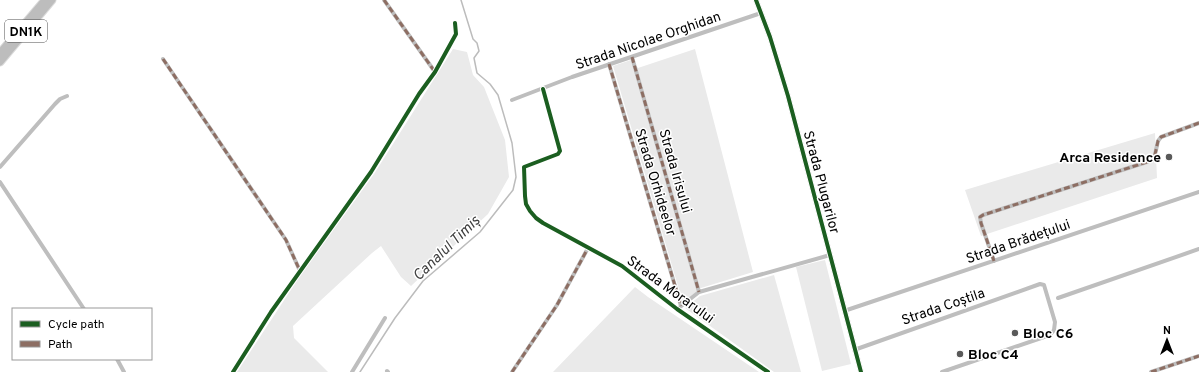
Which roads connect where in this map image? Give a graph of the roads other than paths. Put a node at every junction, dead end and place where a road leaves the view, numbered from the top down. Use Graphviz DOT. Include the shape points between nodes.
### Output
graph roads {
  1 [pos="45,0"];
  2 [pos="52,0"];
  3 [pos="384,0"];
  4 [pos="756,0"];
  5 [pos="761,13"];
  6 [pos="455,24"];
  7 [pos="0,53"];
  8 [pos="632,57"];
  9 [pos="163,59"];
  10 [pos="0,62"];
  11 [pos="609,64"];
  12 [pos="435,72"];
  13 [pos="543,89"];
  14 [pos="67,96"];
  15 [pos="512,100"];
  16 [pos="1199,123"];
  17 [pos="0,166"];
  18 [pos="0,182"];
  19 [pos="1199,192"];
  20 [pos="588,248"];
  21 [pos="1199,249"];
  22 [pos="830,255"];
  23 [pos="994,261"];
  24 [pos="300,271"];
  25 [pos="699,292"];
  26 [pos="1058,298"];
  27 [pos="83,308"];
  28 [pos="679,308"];
  29 [pos="844,311"];
  30 [pos="385,318"];
  31 [pos="854,350"];
  32 [pos="1199,356"];
  33 [pos="118,360"];
  34 [pos="124,372"];
  35 [pos="233,372"];
  36 [pos="352,372"];
  37 [pos="512,372"];
  38 [pos="768,372"];
  39 [pos="860,372"];
  40 [pos="942,372"];
  41 [pos="1150,372"];
  1 -- 7 [label="highway, DN1K"];
  2 -- 10 [label="highway, DN1K"];
  3 -- 12 [label="street"];
  4 -- 5 [label="street, Strada Plugarilor"];
  5 -- 8 [label="street, Strada Nicolae Orghidan"];
  5 -- 22 [label="street, Strada Plugarilor" via="788,96"];
  6 -- 12 [label="street" via="456,34"];
  8 -- 11 [label="street, Strada Nicolae Orghidan"];
  8 -- 25 [label="street, Strada Irisului"];
  9 -- 24 [label="street" via="286,240"];
  11 -- 13 [label="street, Strada Nicolae Orghidan"];
  11 -- 28 [label="street, Strada Orhideelor"];
  12 -- 24 [label="street" via="367,178"];
  13 -- 15 [label="street, Strada Nicolae Orghidan"];
  13 -- 20 [label="street, Strada Morarului" via="559,152 526,165 523,169 526,204 536,218"];
  14 -- 17 [label="street" via="55,104"];
  16 -- 23 [label="street" via="1161,137 1154,158 1150,161 983,214 980,217 981,223"];
  18 -- 27 [label="street"];
  19 -- 23 [label="street, Strada Brădețului"];
  20 -- 28 [label="street, Strada Morarului" via="622,266"];
  20 -- 37 [label="street" via="557,305"];
  21 -- 26 [label="street"];
  22 -- 25 [label="street"];
  22 -- 29 [label="street, Strada Plugarilor"];
  23 -- 29 [label="street, Strada Brădețului"];
  24 -- 35 [label="street"];
  25 -- 28 [label="street"];
  28 -- 38 [label="street, Strada Morarului"];
  29 -- 31 [label="street, Strada Plugarilor"];
  30 -- 36 [label="street"];
  31 -- 39 [label="street, Strada Plugarilor"];
  31 -- 40 [label="street, Strada Coștila" via="1040,284 1044,285 1055,322 1050,335"];
  32 -- 41 [label="street"];
  33 -- 34 [label="street"];
}
